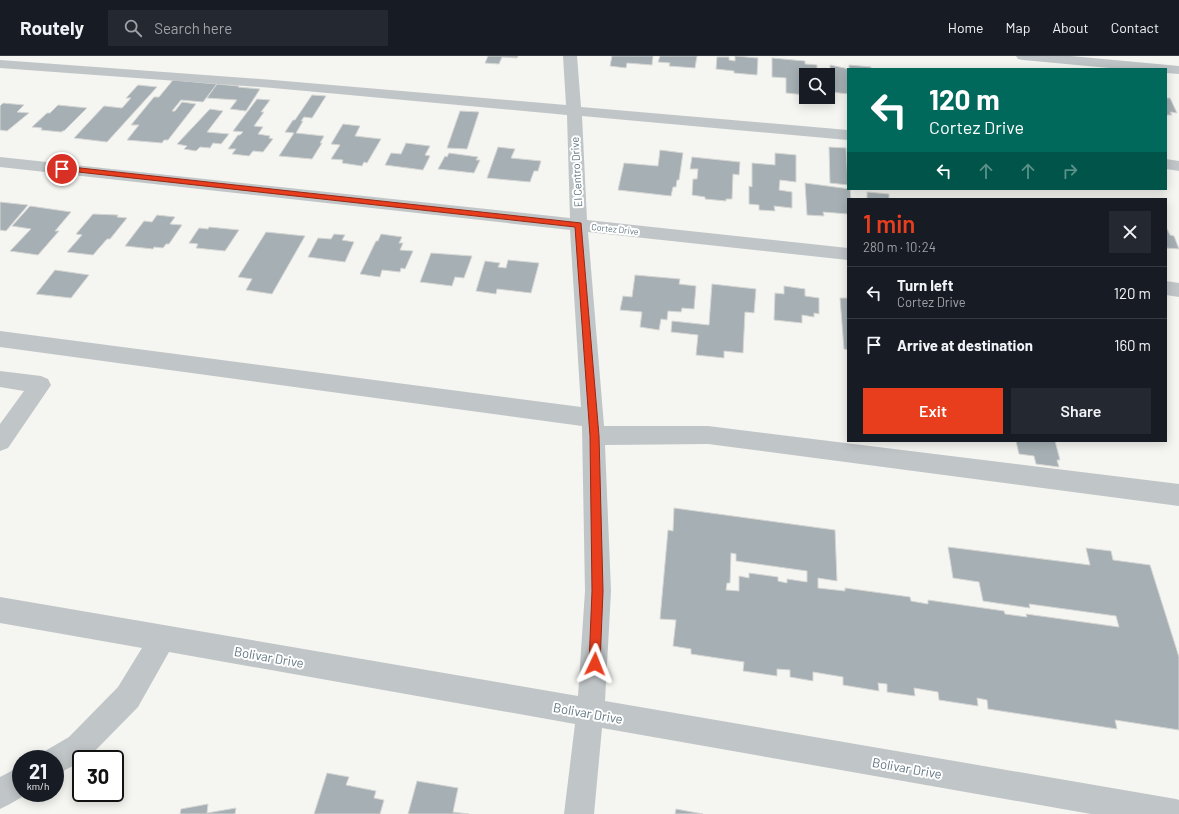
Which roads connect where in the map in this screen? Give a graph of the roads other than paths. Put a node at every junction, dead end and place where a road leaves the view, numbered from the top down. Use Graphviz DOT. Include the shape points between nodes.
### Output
graph roads {
  1 [pos="570,56"];
  2 [pos="1023,56"];
  3 [pos="0,64"];
  4 [pos="1157,68"];
  5 [pos="1167,69"];
  6 [pos="1179,70"];
  7 [pos="574,110"];
  8 [pos="847,135"];
  9 [pos="0,162"];
  10 [pos="1167,164"];
  11 [pos="1179,166"];
  12 [pos="578,225"];
  13 [pos="847,254"];
  14 [pos="1167,288"];
  15 [pos="1179,290"];
  16 [pos="0,339"];
  17 [pos="0,379"];
  18 [pos="593,427"];
  19 [pos="0,441"];
  20 [pos="1179,495"];
  21 [pos="0,610"];
  22 [pos="162,638"];
  23 [pos="590,713"];
  24 [pos="64,756"];
  25 [pos="12,787"];
  26 [pos="0,794"];
  27 [pos="579,814"];
  28 [pos="1176,814"];
  1 -- 7 [label="street, El Centro Drive"];
  2 -- 4 [label="street"];
  3 -- 7 [label="street"];
  5 -- 6 [label="street"];
  7 -- 8 [label="street"];
  7 -- 12 [label="street, El Centro Drive"];
  9 -- 12 [label="street, Cortez Drive"];
  10 -- 11 [label="street"];
  12 -- 13 [label="street, Cortez Drive"];
  12 -- 18 [label="street, El Centro Drive"];
  14 -- 15 [label="street"];
  16 -- 18 [label="street"];
  17 -- 19 [label="street" via="41,385"];
  18 -- 20 [label="street" via="708,435"];
  18 -- 23 [label="street, El Centro Drive" via="598,591"];
  21 -- 22 [label="street, Bolivar Drive"];
  22 -- 23 [label="street, Bolivar Drive"];
  22 -- 24 [label="street" via="128,697 78,747"];
  23 -- 27 [label="street, El Centro Drive"];
  23 -- 28 [label="street, Bolivar Drive"];
  25 -- 26 [label="street"];
}
